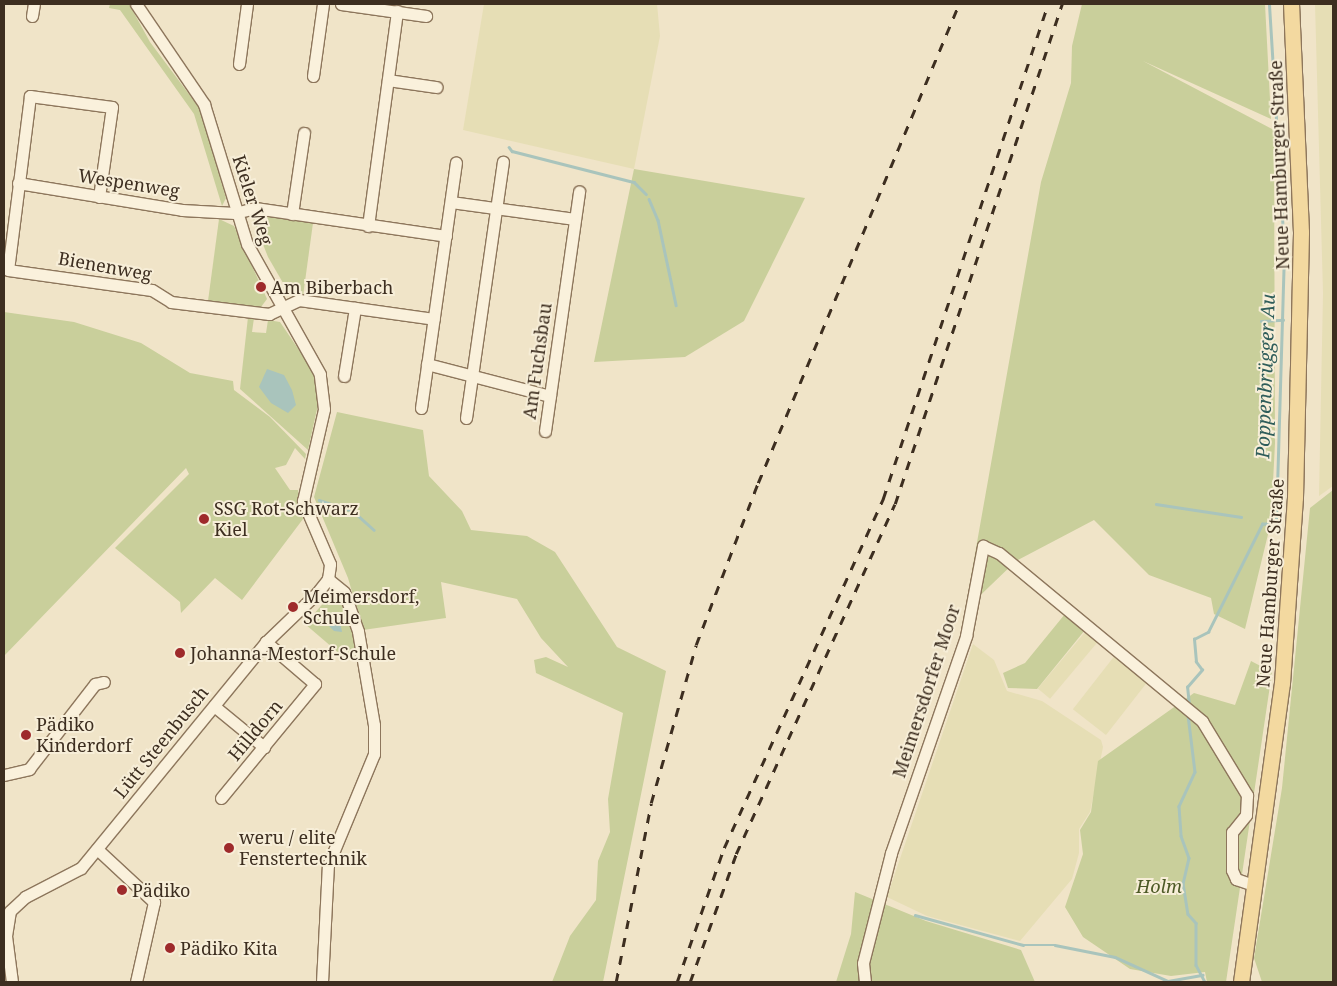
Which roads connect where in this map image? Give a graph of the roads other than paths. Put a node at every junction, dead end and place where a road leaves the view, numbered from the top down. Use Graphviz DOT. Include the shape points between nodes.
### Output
graph roads {
  1 [pos="34,4"];
  2 [pos="136,4"];
  3 [pos="248,4"];
  4 [pos="323,4"];
  5 [pos="341,4"];
  6 [pos="1291,4"];
  7 [pos="397,11"];
  8 [pos="32,16"];
  9 [pos="426,16"];
  10 [pos="240,64"];
  11 [pos="313,76"];
  12 [pos="388,80"];
  13 [pos="436,87"];
  14 [pos="304,133"];
  15 [pos="456,162"];
  16 [pos="503,162"];
  17 [pos="18,183"];
  18 [pos="579,191"];
  19 [pos="99,197"];
  20 [pos="451,202"];
  21 [pos="496,208"];
  22 [pos="234,212"];
  23 [pos="292,214"];
  24 [pos="575,219"];
  25 [pos="368,226"];
  26 [pos="446,236"];
  27 [pos="280,307"];
  28 [pos="355,308"];
  29 [pos="434,319"];
  30 [pos="427,364"];
  31 [pos="472,373"];
  32 [pos="344,376"];
  33 [pos="550,396"];
  34 [pos="421,408"];
  35 [pos="466,418"];
  36 [pos="545,432"];
  37 [pos="328,578"];
  38 [pos="266,642"];
  39 [pos="104,682"];
  40 [pos="214,706"];
  41 [pos="264,747"];
  42 [pos="4,775"];
  43 [pos="222,798"];
  44 [pos="97,849"];
  45 [pos="1256,886"];
  46 [pos="7,909"];
  47 [pos="12,982"];
  48 [pos="136,982"];
  49 [pos="322,982"];
  50 [pos="865,982"];
  51 [pos="1241,982"];
  1 -- 8 [label="street"];
  2 -- 22 [label="street, Kieler Weg" via="204,104"];
  3 -- 10 [label="street"];
  4 -- 11 [label="street"];
  5 -- 7 [label="street"];
  6 -- 45 [label="main road, Neue Hamburger Straße" via="1301,232 1300,382 1282,683"];
  7 -- 9 [label="street"];
  7 -- 12 [label="street"];
  12 -- 13 [label="street"];
  12 -- 25 [label="street"];
  14 -- 23 [label="street"];
  15 -- 20 [label="street"];
  16 -- 21 [label="street"];
  17 -- 19 [label="street, Wespenweg"];
  17 -- 19 [label="street" via="30,96 112,107"];
  17 -- 27 [label="street, Bienenweg" via="8,270 152,290 171,302 269,314"];
  18 -- 24 [label="street, Am Fuchsbau"];
  19 -- 22 [label="street, Wespenweg"];
  20 -- 21 [label="street"];
  20 -- 26 [label="street"];
  21 -- 24 [label="street"];
  21 -- 31 [label="street"];
  22 -- 23 [label="street" via="255,208"];
  22 -- 27 [label="street, Kieler Weg"];
  23 -- 25 [label="street"];
  24 -- 33 [label="street, Am Fuchsbau"];
  25 -- 26 [label="street"];
  26 -- 29 [label="street"];
  27 -- 28 [label="street, Bienenweg" via="299,300"];
  27 -- 37 [label="street, Kieler Weg" via="320,374 324,396 303,501 330,564"];
  28 -- 29 [label="street, Bienenweg"];
  28 -- 32 [label="street"];
  29 -- 30 [label="street"];
  30 -- 31 [label="street"];
  30 -- 34 [label="street"];
  31 -- 33 [label="street"];
  31 -- 35 [label="street"];
  33 -- 36 [label="street, Am Fuchsbau"];
  37 -- 38 [label="street, Lütt Steenbusch"];
  37 -- 49 [label="street" via="344,592 358,632 374,725 374,754 328,865"];
  38 -- 40 [label="street, Lütt Steenbusch"];
  38 -- 41 [label="street, Hilldorn" via="315,684"];
  39 -- 42 [label="street" via="95,684 29,769"];
  40 -- 41 [label="street"];
  40 -- 44 [label="street, Lütt Steenbusch"];
  41 -- 43 [label="street, Hilldorn"];
  44 -- 46 [label="street, Lütt Steenbusch" via="72,876 25,897"];
  44 -- 48 [label="street" via="154,902"];
  45 -- 50 [label="street, Meimersdorfer Moor" via="1236,879 1232,870 1232,832 1246,815 1247,795 1218,741 1188,708 999,553 983,546 966,636 891,853 864,963"];
  45 -- 51 [label="main road, Neue Hamburger Straße"];
  46 -- 47 [label="street" via="6,936"];
}
